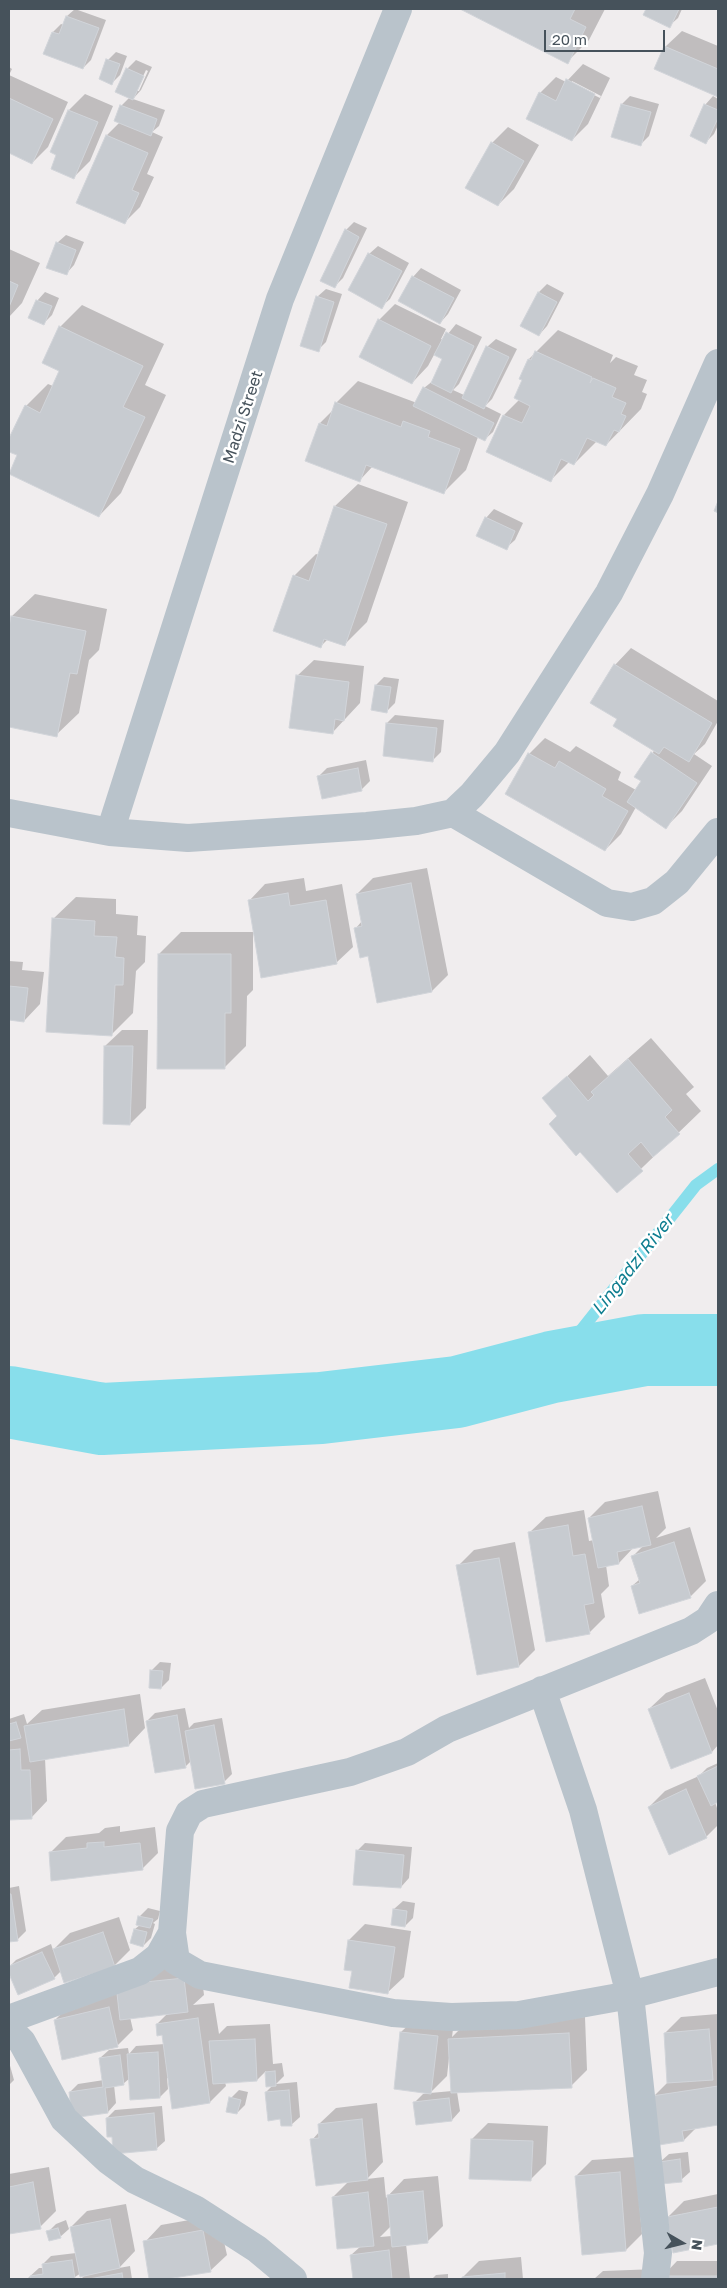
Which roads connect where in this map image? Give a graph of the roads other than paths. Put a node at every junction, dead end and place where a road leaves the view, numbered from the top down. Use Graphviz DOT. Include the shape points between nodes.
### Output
graph roads {
  1 [pos="398,9"];
  2 [pos="718,363"];
  3 [pos="9,813"];
  4 [pos="453,813"];
  5 [pos="110,832"];
  6 [pos="718,832"];
  7 [pos="718,1605"];
  8 [pos="542,1690"];
  9 [pos="172,1933"];
  10 [pos="718,1972"];
  11 [pos="630,1995"];
  12 [pos="9,2019"];
  13 [pos="9,2029"];
  14 [pos="293,2279"];
  15 [pos="655,2279"];
  1 -- 5 [label="street, Madzi Street" via="280,299"];
  2 -- 4 [label="street" via="660,494 608,593 507,754"];
  3 -- 5 [label="street"];
  4 -- 5 [label="street" via="367,826 188,838"];
  4 -- 6 [label="street" via="607,903 632,907 654,902 677,882"];
  7 -- 8 [label="street" via="708,1620 691,1631"];
  8 -- 9 [label="street" via="448,1729 407,1752 350,1772 196,1808 189,1813 180,1831"];
  8 -- 11 [label="street" via="584,1810"];
  9 -- 11 [label="street" via="176,1961 200,1975 393,2013 451,2017 519,2015"];
  9 -- 12 [label="street" via="159,1956 140,1971"];
  10 -- 11 [label="street"];
  11 -- 15 [label="street" via="658,2253"];
  13 -- 14 [label="street" via="22,2042 64,2119 109,2161 135,2180 195,2209 257,2249"];
}
